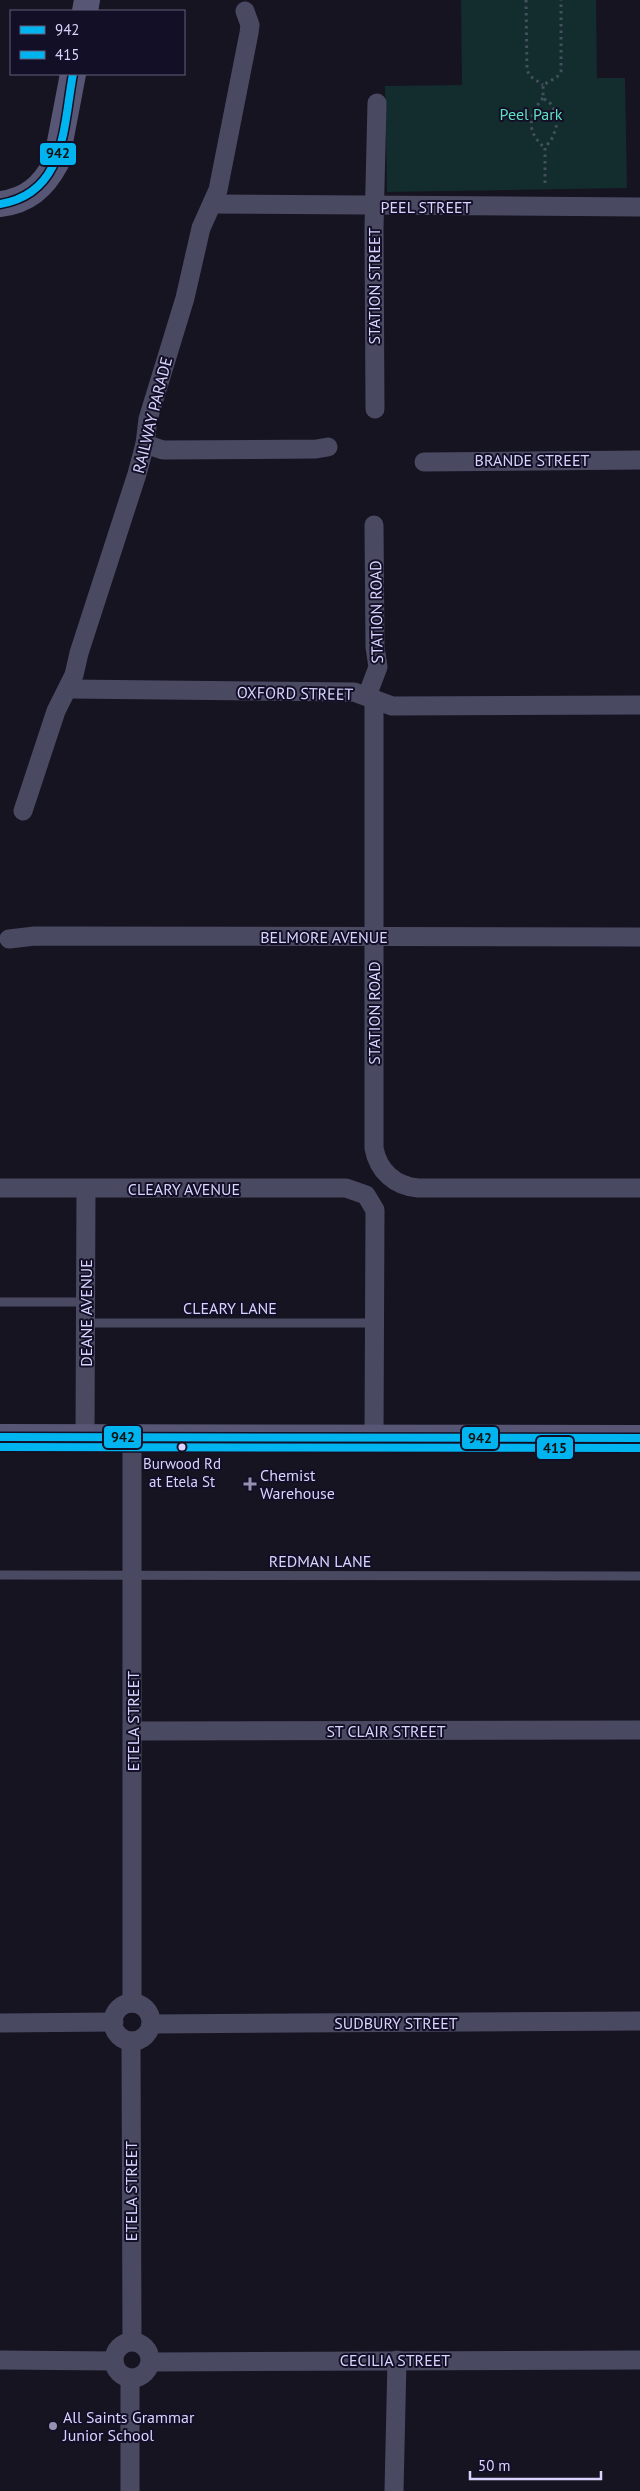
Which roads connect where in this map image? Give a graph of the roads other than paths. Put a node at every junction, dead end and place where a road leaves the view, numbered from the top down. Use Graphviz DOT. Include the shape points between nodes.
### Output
graph roads {
  1 [pos="245,11"];
  2 [pos="74,75"];
  3 [pos="376,103"];
  4 [pos="0,204"];
  5 [pos="212,204"];
  6 [pos="375,206"];
  7 [pos="640,207"];
  8 [pos="375,409"];
  9 [pos="145,444"];
  10 [pos="328,447"];
  11 [pos="640,460"];
  12 [pos="424,462"];
  13 [pos="374,525"];
  14 [pos="69,689"];
  15 [pos="370,698"];
  16 [pos="640,706"];
  17 [pos="23,811"];
  18 [pos="374,937"];
  19 [pos="640,937"];
  20 [pos="9,939"];
  21 [pos="0,1188"];
  22 [pos="640,1188"];
  23 [pos="86,1189"];
  24 [pos="0,1302"];
  25 [pos="86,1302"];
  26 [pos="86,1323"];
  27 [pos="375,1323"];
  28 [pos="0,1437"];
  29 [pos="85,1437"];
  30 [pos="374,1437"];
  31 [pos="132,1438"];
  32 [pos="640,1438"];
  33 [pos="0,1575"];
  34 [pos="133,1576"];
  35 [pos="640,1576"];
  36 [pos="640,1730"];
  37 [pos="133,1731"];
  38 [pos="132,2003"];
  39 [pos="640,2021"];
  40 [pos="114,2022"];
  41 [pos="0,2023"];
  42 [pos="151,2024"];
  43 [pos="131,2041"];
  44 [pos="132,2341"];
  45 [pos="0,2360"];
  46 [pos="114,2360"];
  47 [pos="397,2360"];
  48 [pos="640,2360"];
  49 [pos="151,2362"];
  50 [pos="130,2378"];
  51 [pos="130,2491"];
  52 [pos="394,2491"];
  1 -- 5 [label="street, RAILWAY PARADE" via="249,33 221,178"];
  2 -- 4 [label="main road" via="56,163 49,176 32,194"];
  3 -- 6 [label="street, STATION STREET"];
  5 -- 6 [label="street, PEEL STREET"];
  5 -- 9 [label="street, RAILWAY PARADE" via="201,228 185,298 148,419"];
  6 -- 7 [label="street, PEEL STREET"];
  6 -- 8 [label="street, STATION STREET"];
  9 -- 10 [label="street" via="163,450"];
  9 -- 14 [label="street, RAILWAY PARADE"];
  11 -- 12 [label="street, BRANDE STREET"];
  13 -- 15 [label="street, STATION ROAD" via="378,667"];
  14 -- 15 [label="street, OXFORD STREET" via="354,692"];
  14 -- 17 [label="street, RAILWAY PARADE" via="56,711"];
  15 -- 16 [label="street, OXFORD STREET" via="392,706"];
  15 -- 18 [label="street, STATION ROAD"];
  18 -- 19 [label="street, BELMORE AVENUE"];
  18 -- 20 [label="street, BELMORE AVENUE" via="35,936"];
  18 -- 22 [label="street, STATION ROAD" via="374,1148 378,1164 386,1174 404,1185 418,1188"];
  21 -- 23 [label="street, CLEARY AVENUE"];
  23 -- 25 [label="street, DEANE AVENUE"];
  23 -- 27 [label="street, CLEARY AVENUE" via="346,1188 366,1195 375,1210"];
  24 -- 25 [label="lane"];
  25 -- 26 [label="street, DEANE AVENUE"];
  26 -- 27 [label="lane, CLEARY LANE"];
  26 -- 29 [label="street, DEANE AVENUE"];
  27 -- 30 [label="street"];
  28 -- 29 [label="main road"];
  29 -- 31 [label="main road"];
  30 -- 31 [label="main road"];
  30 -- 32 [label="main road"];
  31 -- 34 [label="street, ETELA STREET"];
  33 -- 34 [label="lane, REDMAN LANE"];
  34 -- 35 [label="lane, REDMAN LANE"];
  34 -- 37 [label="street, ETELA STREET"];
  36 -- 37 [label="street, ST CLAIR STREET"];
  37 -- 38 [label="street, ETELA STREET"];
  38 -- 40 [label="street" via="121,2007"];
  38 -- 42 [label="street" via="144,2007"];
  39 -- 42 [label="street, SUDBURY STREET"];
  40 -- 41 [label="street"];
  40 -- 43 [label="street" via="120,2037"];
  42 -- 43 [label="street" via="142,2039"];
  43 -- 44 [label="street, ETELA STREET"];
  44 -- 46 [label="street" via="121,2345"];
  44 -- 49 [label="street" via="148,2350"];
  45 -- 46 [label="street"];
  46 -- 50 [label="street" via="121,2374"];
  47 -- 48 [label="street, CECILIA STREET"];
  47 -- 49 [label="street, CECILIA STREET"];
  47 -- 52 [label="street"];
  49 -- 50 [label="street" via="142,2376"];
  50 -- 51 [label="street"];
}
